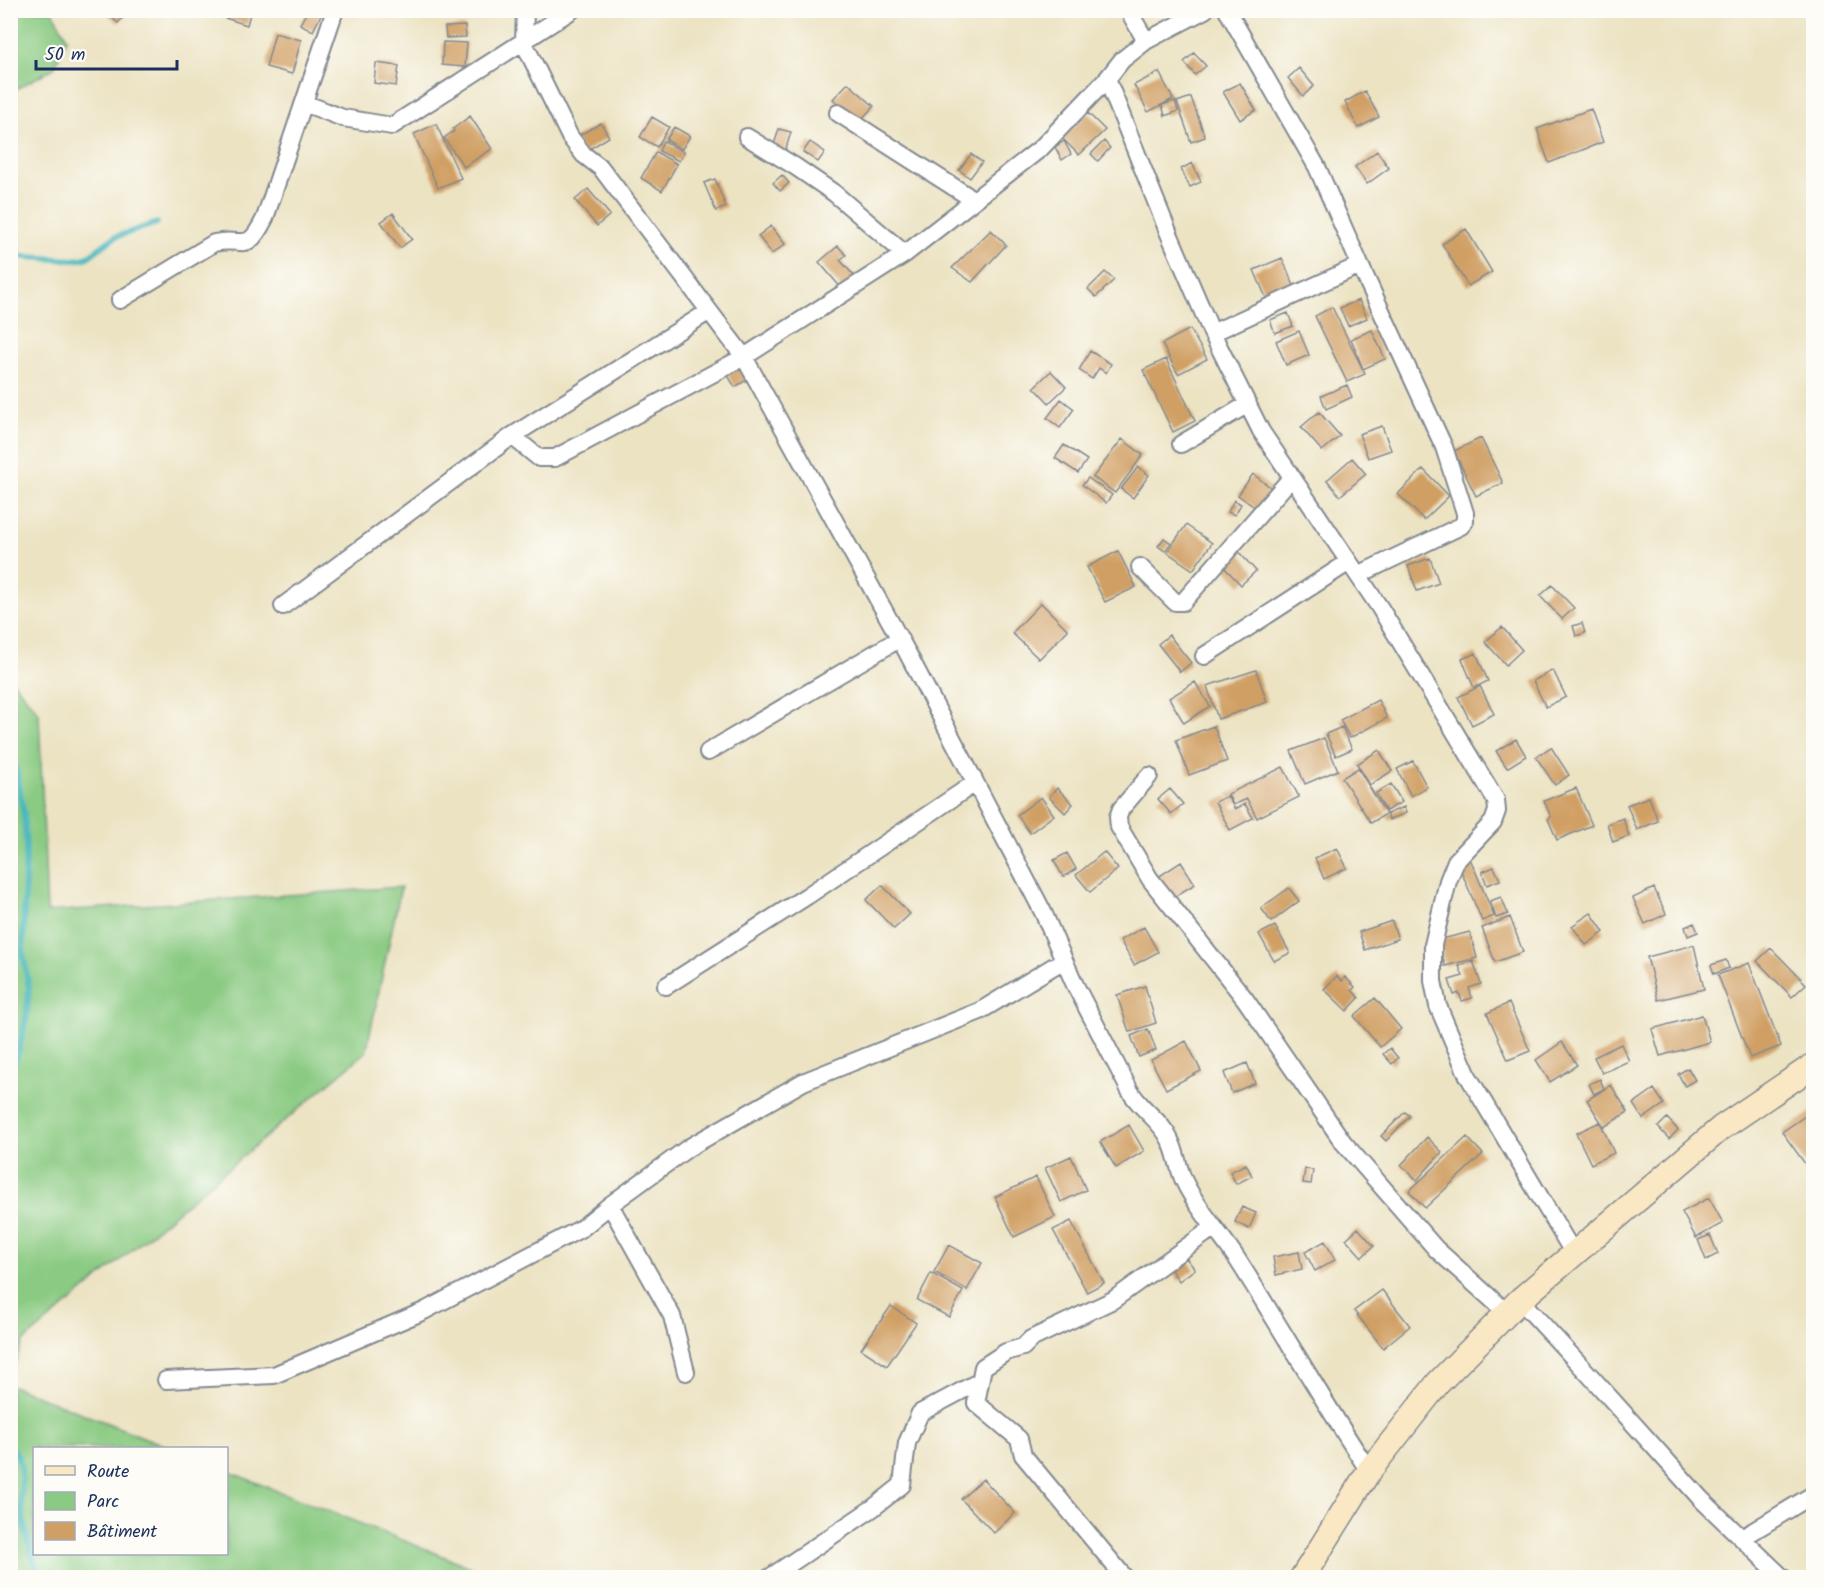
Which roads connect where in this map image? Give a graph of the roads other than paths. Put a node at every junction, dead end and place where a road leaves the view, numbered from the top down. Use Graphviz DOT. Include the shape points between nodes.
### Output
graph roads {
  1 [pos="335,10"];
  2 [pos="525,10"];
  3 [pos="572,10"];
  4 [pos="1128,10"];
  5 [pos="1205,10"];
  6 [pos="1227,10"];
  7 [pos="1146,40"];
  8 [pos="524,42"];
  9 [pos="1107,79"];
  10 [pos="304,103"];
  11 [pos="838,113"];
  12 [pos="747,137"];
  13 [pos="975,200"];
  14 [pos="905,254"];
  15 [pos="1360,265"];
  16 [pos="120,300"];
  17 [pos="708,312"];
  18 [pos="1212,333"];
  19 [pos="744,357"];
  20 [pos="1248,405"];
  21 [pos="512,436"];
  22 [pos="1181,444"];
  23 [pos="1292,477"];
  24 [pos="1140,567"];
  25 [pos="1354,568"];
  26 [pos="283,606"];
  27 [pos="899,639"];
  28 [pos="1204,656"];
  29 [pos="708,752"];
  30 [pos="1149,776"];
  31 [pos="975,783"];
  32 [pos="1064,960"];
  33 [pos="666,986"];
  34 [pos="1814,1065"];
  35 [pos="610,1205"];
  36 [pos="1213,1228"];
  37 [pos="1574,1254"];
  38 [pos="1513,1307"];
  39 [pos="687,1372"];
  40 [pos="166,1380"];
  41 [pos="980,1381"];
  42 [pos="1369,1472"];
  43 [pos="1814,1494"];
  44 [pos="1742,1538"];
  45 [pos="769,1578"];
  46 [pos="1125,1578"];
  47 [pos="1302,1578"];
  48 [pos="1783,1578"];
  1 -- 10 [label="street"];
  2 -- 8 [label="street"];
  3 -- 8 [label="street"];
  4 -- 7 [label="street"];
  5 -- 7 [label="street"];
  6 -- 15 [label="street" via="1317,167"];
  7 -- 9 [label="street"];
  8 -- 10 [label="street" via="392,126 344,118"];
  8 -- 17 [label="street" via="570,137 601,168"];
  9 -- 13 [label="street" via="1041,148"];
  9 -- 18 [label="street"];
  10 -- 16 [label="street" via="265,218 254,239 248,243 214,243"];
  11 -- 13 [label="street"];
  12 -- 14 [label="street" via="834,193"];
  13 -- 14 [label="street"];
  14 -- 19 [label="street"];
  15 -- 18 [label="street"];
  15 -- 25 [label="street" via="1444,447 1465,521 1434,540"];
  17 -- 19 [label="street"];
  17 -- 21 [label="street"];
  18 -- 20 [label="street"];
  19 -- 21 [label="street" via="555,458 539,458"];
  19 -- 27 [label="street"];
  20 -- 22 [label="street"];
  20 -- 23 [label="street"];
  21 -- 26 [label="street"];
  23 -- 24 [label="street" via="1183,602 1175,602"];
  23 -- 25 [label="street"];
  25 -- 28 [label="street"];
  25 -- 37 [label="street" via="1496,800 1493,822 1456,861 1448,880 1433,945 1433,981 1438,1006 1468,1076"];
  27 -- 29 [label="street"];
  27 -- 31 [label="street"];
  30 -- 38 [label="street" via="1118,817 1119,827 1150,879 1245,999 1343,1142 1436,1249"];
  31 -- 32 [label="street"];
  31 -- 33 [label="street"];
  32 -- 35 [label="street" via="980,1011 803,1082 688,1148"];
  32 -- 36 [label="street" via="1130,1091 1170,1139 1184,1182"];
  34 -- 37 [label="main road" via="1722,1128"];
  35 -- 39 [label="street" via="672,1316"];
  35 -- 40 [label="street" via="582,1228 424,1311 274,1375"];
  36 -- 41 [label="street" via="1113,1300 982,1367"];
  36 -- 42 [label="street" via="1238,1259"];
  37 -- 38 [label="main road"];
  38 -- 42 [label="main road" via="1438,1383"];
  38 -- 44 [label="street" via="1594,1380 1701,1499"];
  41 -- 45 [label="street" via="920,1413 907,1443 902,1485"];
  41 -- 46 [label="street" via="976,1403 1019,1439 1023,1455"];
  42 -- 47 [label="main road"];
  43 -- 44 [label="street"];
  44 -- 48 [label="street"];
}
